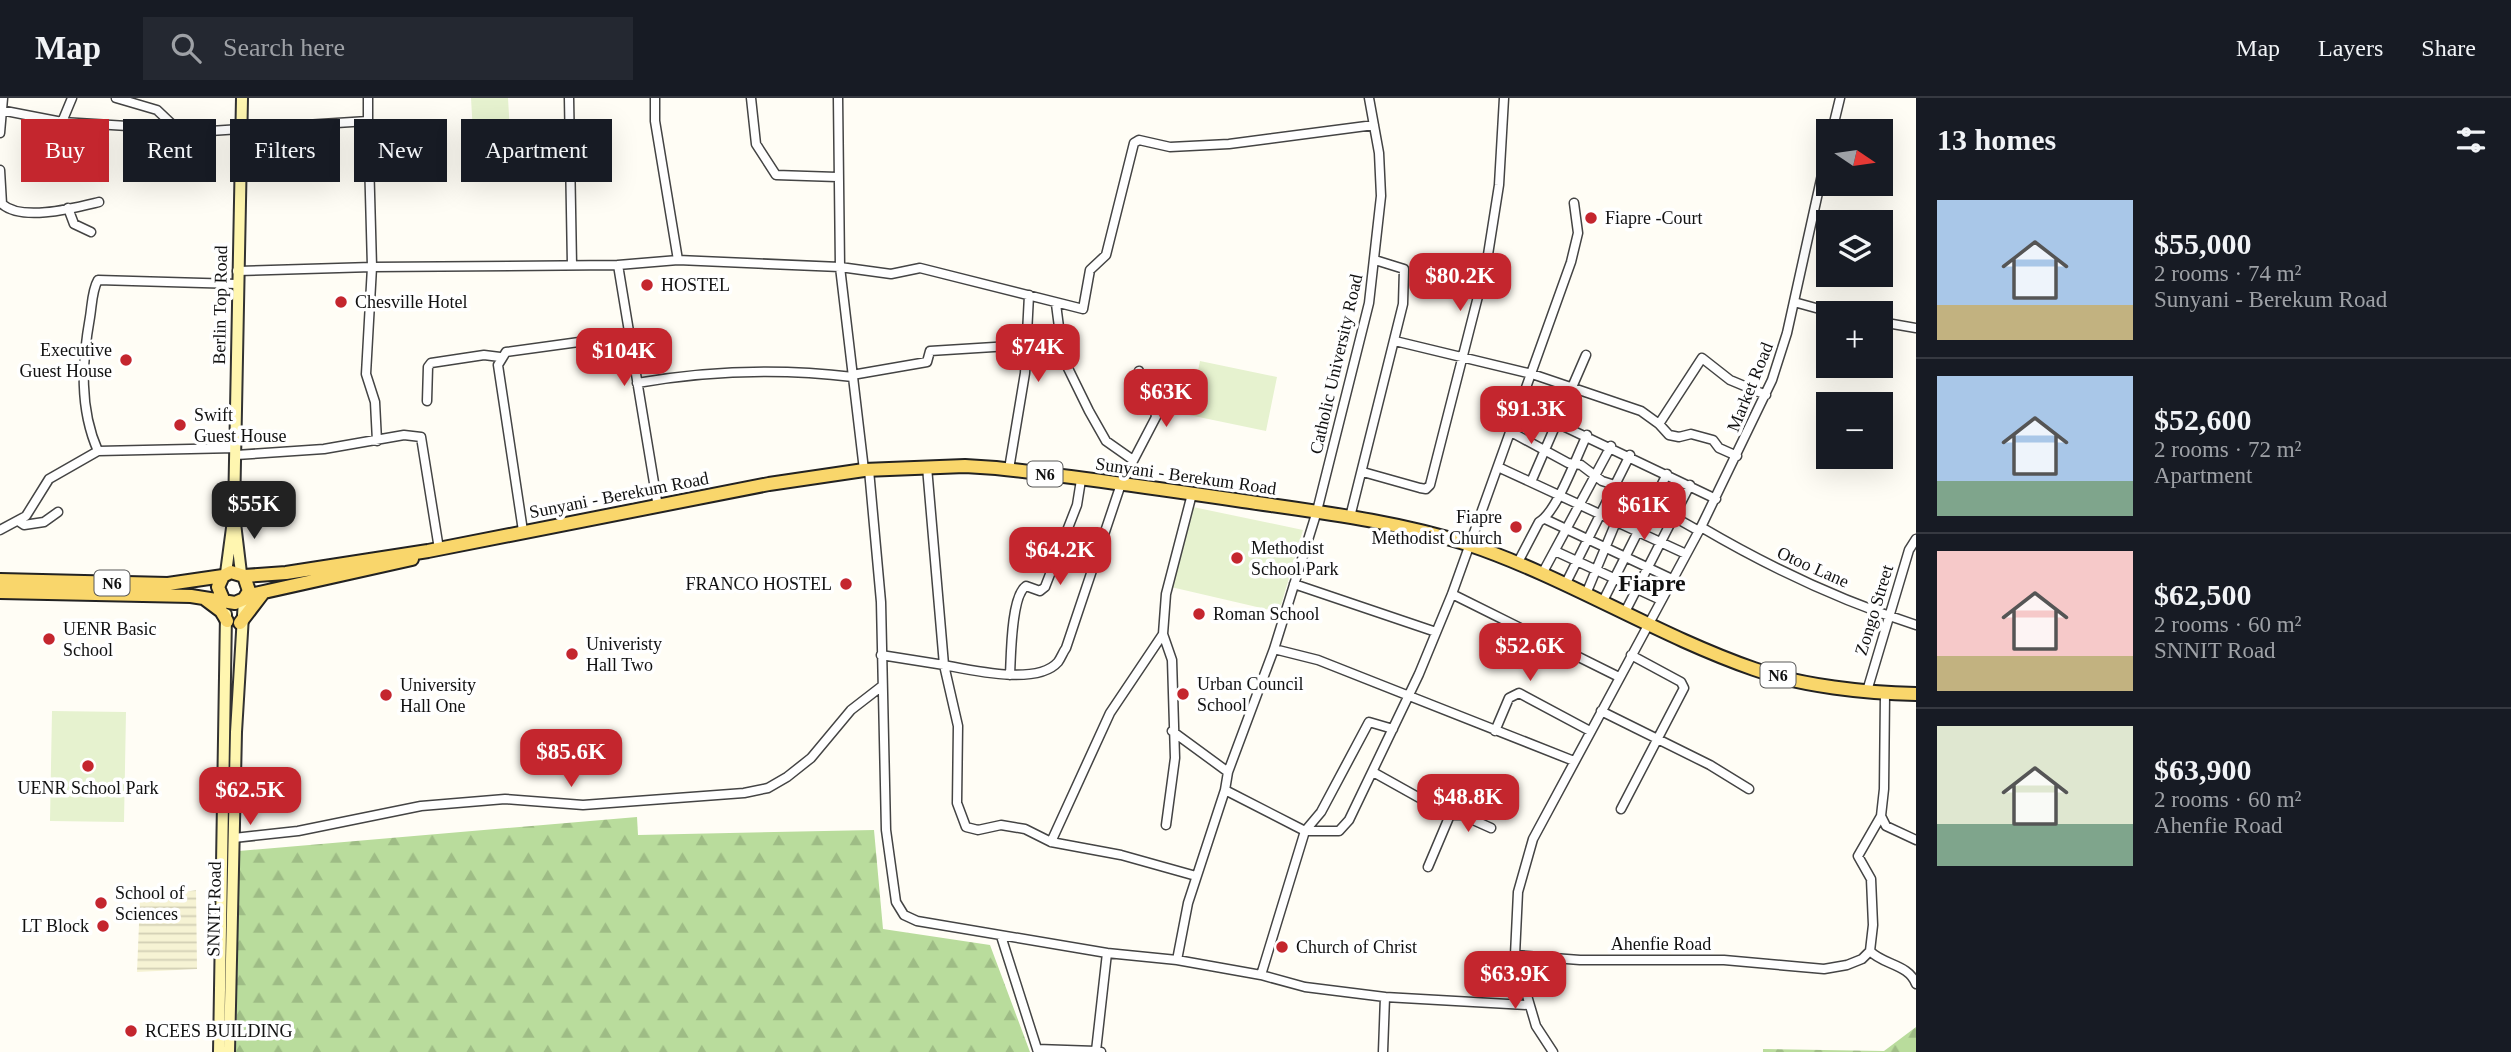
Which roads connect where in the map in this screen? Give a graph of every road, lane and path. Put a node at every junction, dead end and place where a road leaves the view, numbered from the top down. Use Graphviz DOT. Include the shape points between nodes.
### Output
graph roads {
  1 [pos="3,98"];
  2 [pos="72,98"];
  3 [pos="116,98"];
  4 [pos="242,98"];
  5 [pos="368,98"];
  6 [pos="569,98"];
  7 [pos="655,98"];
  8 [pos="751,98"];
  9 [pos="838,98"];
  10 [pos="1369,98"];
  11 [pos="1503,98"];
  12 [pos="1840,98"];
  13 [pos="1,110"];
  14 [pos="47,119"];
  15 [pos="63,119"];
  16 [pos="166,119"];
  17 [pos="241,119"];
  18 [pos="368,119"];
  19 [pos="1835,119"];
  20 [pos="1374,125"];
  21 [pos="0,133"];
  22 [pos="0,170"];
  23 [pos="837,177"];
  24 [pos="240,182"];
  25 [pos="370,182"];
  26 [pos="1817,196"];
  27 [pos="99,202"];
  28 [pos="1574,203"];
  29 [pos="68,208"];
  30 [pos="91,232"];
  31 [pos="678,260"];
  32 [pos="1376,260"];
  33 [pos="572,265"];
  34 [pos="618,265"];
  35 [pos="372,267"];
  36 [pos="840,267"];
  37 [pos="237,271"];
  38 [pos="237,284"];
  39 [pos="1029,295"];
  40 [pos="1794,302"];
  41 [pos="1056,304"];
  42 [pos="1816,308"];
  43 [pos="1893,324"];
  44 [pos="1916,328"];
  45 [pos="630,335"];
  46 [pos="1395,341"];
  47 [pos="1027,345"];
  48 [pos="1586,355"];
  49 [pos="500,357"];
  50 [pos="1464,358"];
  51 [pos="1139,371"];
  52 [pos="1532,374"];
  53 [pos="853,376"];
  54 [pos="638,383"];
  55 [pos="1572,390"];
  56 [pos="1766,395"];
  57 [pos="428,401"];
  58 [pos="1521,406"];
  59 [pos="1558,421"];
  60 [pos="1659,424"];
  61 [pos="1511,432"];
  62 [pos="1587,435"];
  63 [pos="377,441"];
  64 [pos="1611,446"];
  65 [pos="98,451"];
  66 [pos="1545,451"];
  67 [pos="236,452"];
  68 [pos="1630,455"];
  69 [pos="1737,456"];
  70 [pos="1133,460"];
  71 [pos="1573,464"];
  72 [pos="927,467"];
  73 [pos="1499,467"];
  74 [pos="1009,469"];
  75 [pos="866,470"];
  76 [pos="1363,472"];
  77 [pos="1667,474"];
  78 [pos="1595,476"];
  79 [pos="1081,480"];
  80 [pos="1531,482"];
  81 [pos="1121,484"];
  82 [pos="1614,485"];
  83 [pos="1690,485"];
  84 [pos="1192,494"];
  85 [pos="1558,495"];
  86 [pos="1716,499"];
  87 [pos="1580,505"];
  88 [pos="1652,505"];
  89 [pos="658,507"];
  90 [pos="1317,511"];
  91 [pos="58,512"];
  92 [pos="234,513"];
  93 [pos="1598,514"];
  94 [pos="1350,517"];
  95 [pos="1674,517"];
  96 [pos="1545,519"];
  97 [pos="18,521"];
  98 [pos="1616,522"];
  99 [pos="1567,528"];
  100 [pos="1700,529"];
  101 [pos="0,530"];
  102 [pos="523,531"];
  103 [pos="1638,532"];
  104 [pos="1587,538"];
  105 [pos="1916,539"];
  106 [pos="1661,542"];
  107 [pos="1468,545"];
  108 [pos="1607,548"];
  109 [pos="433,550"];
  110 [pos="1555,551"];
  111 [pos="1686,554"];
  112 [pos="1626,557"];
  113 [pos="1576,561"];
  114 [pos="1517,564"];
  115 [pos="1648,567"];
  116 [pos="1597,570"];
  117 [pos="242,574"];
  118 [pos="1542,574"];
  119 [pos="225,575"];
  120 [pos="1615,578"];
  121 [pos="1672,579"];
  122 [pos="1294,584"];
  123 [pos="1565,585"];
  124 [pos="6,586"];
  125 [pos="26,587"];
  126 [pos="1637,589"];
  127 [pos="266,590"];
  128 [pos="1452,594"];
  129 [pos="1586,594"];
  130 [pos="202,597"];
  131 [pos="245,597"];
  132 [pos="224,600"];
  133 [pos="1661,600"];
  134 [pos="1602,603"];
  135 [pos="1625,612"];
  136 [pos="1889,616"];
  137 [pos="227,621"];
  138 [pos="240,623"];
  139 [pos="1648,623"];
  140 [pos="1916,625"];
  141 [pos="1436,632"];
  142 [pos="1163,634"];
  143 [pos="1274,649"];
  144 [pos="881,655"];
  145 [pos="1631,655"];
  146 [pos="944,665"];
  147 [pos="1010,675"];
  148 [pos="1619,677"];
  149 [pos="882,685"];
  150 [pos="1867,691"];
  151 [pos="1885,694"];
  152 [pos="1916,694"];
  153 [pos="1408,697"];
  154 [pos="1601,711"];
  155 [pos="1393,729"];
  156 [pos="1172,731"];
  157 [pos="1495,731"];
  158 [pos="1590,731"];
  159 [pos="1658,740"];
  160 [pos="1574,761"];
  161 [pos="1228,772"];
  162 [pos="1373,772"];
  163 [pos="1749,789"];
  164 [pos="1226,790"];
  165 [pos="1621,809"];
  166 [pos="1450,815"];
  167 [pos="1881,816"];
  168 [pos="1166,825"];
  169 [pos="1491,828"];
  170 [pos="1305,831"];
  171 [pos="234,838"];
  172 [pos="1916,839"];
  173 [pos="1051,842"];
  174 [pos="1428,867"];
  175 [pos="1196,876"];
  176 [pos="1001,936"];
  177 [pos="226,947"];
  178 [pos="1870,951"];
  179 [pos="1107,953"];
  180 [pos="1516,955"];
  181 [pos="1177,960"];
  182 [pos="226,961"];
  183 [pos="1261,975"];
  184 [pos="1916,984"];
  185 [pos="1385,997"];
  186 [pos="1528,1005"];
  187 [pos="1038,1050"];
  188 [pos="219,1052"];
  189 [pos="229,1052"];
  190 [pos="1099,1052"];
  191 [pos="1383,1052"];
  192 [pos="1553,1052"];
  1 -- 13 [label="street"];
  2 -- 15 [label="street"];
  3 -- 16 [label="street" via="157,110"];
  4 -- 17 [label="street, Berlin Top Road"];
  5 -- 18 [label="street"];
  6 -- 33 [label="street"];
  7 -- 31 [label="street"];
  8 -- 23 [label="street" via="756,144 776,175"];
  9 -- 23 [label="street"];
  10 -- 20 [label="street, Catholic University Road"];
  11 -- 50 [label="street" via="1496,212"];
  12 -- 19 [label="street"];
  13 -- 14 [label="street"];
  13 -- 21 [label="street"];
  20 -- 32 [label="street, Catholic University Road" via="1381,196"];
  20 -- 41 [label="street" via="1229,144 1170,147 1139,140 1131,148 1106,255 1090,270 1083,309"];
  22 -- 29 [label="street" via="2,204 9,210 24,213"];
  23 -- 36 [label="street"];
  24 -- 37 [label="street, Berlin Top Road"];
  25 -- 35 [label="street"];
  26 -- 40 [label="street, Market Road"];
  27 -- 29 [label="street"];
  28 -- 52 [label="street" via="1578,233 1571,262"];
  29 -- 30 [label="street" via="74,224"];
  31 -- 34 [label="street"];
  31 -- 36 [label="street"];
  32 -- 46 [label="street" via="1404,269"];
  32 -- 90 [label="street, Catholic University Road"];
  33 -- 34 [label="street"];
  33 -- 35 [label="street"];
  34 -- 45 [label="street"];
  35 -- 37 [label="street"];
  35 -- 63 [label="street" via="366,374 375,402"];
  36 -- 39 [label="street" via="891,274 920,268"];
  36 -- 53 [label="street"];
  37 -- 38 [label="street, Berlin Top Road"];
  38 -- 65 [label="street" via="98,280 83,360 83,391"];
  38 -- 67 [label="street, Berlin Top Road"];
  39 -- 41 [label="street"];
  39 -- 47 [label="street"];
  40 -- 42 [label="street"];
  40 -- 56 [label="street, Market Road"];
  41 -- 70 [label="street" via="1063,358 1089,411 1106,441"];
  43 -- 44 [label="street"];
  45 -- 49 [label="street" via="506,352"];
  45 -- 54 [label="street"];
  46 -- 50 [label="street"];
  46 -- 76 [label="street"];
  47 -- 53 [label="street" via="930,351 927,362"];
  47 -- 74 [label="street"];
  48 -- 55 [label="street"];
  49 -- 57 [label="street" via="431,363"];
  49 -- 102 [label="street"];
  50 -- 52 [label="street"];
  50 -- 76 [label="street" via="1430,485 1426,489"];
  51 -- 70 [label="street" via="1156,417"];
  52 -- 55 [label="street"];
  52 -- 58 [label="street"];
  53 -- 54 [label="street" via="716,371"];
  53 -- 75 [label="street"];
  54 -- 89 [label="street"];
  55 -- 59 [label="street"];
  55 -- 60 [label="street" via="1641,411"];
  56 -- 60 [label="street" via="1730,380 1702,358"];
  56 -- 69 [label="street, Market Road"];
  58 -- 59 [label="street"];
  58 -- 61 [label="street"];
  59 -- 62 [label="street"];
  59 -- 66 [label="street"];
  60 -- 69 [label="street" via="1669,435 1713,440"];
  61 -- 66 [label="street, Otoo Lane"];
  61 -- 73 [label="street"];
  62 -- 64 [label="street"];
  62 -- 71 [label="street"];
  63 -- 67 [label="street" via="324,449"];
  63 -- 109 [label="street" via="404,435 421,437"];
  64 -- 68 [label="street"];
  64 -- 78 [label="street"];
  65 -- 67 [label="street"];
  65 -- 97 [label="street" via="49,479 31,510"];
  66 -- 71 [label="street, Otoo Lane"];
  66 -- 80 [label="street"];
  67 -- 92 [label="street, Berlin Top Road"];
  68 -- 77 [label="street"];
  68 -- 82 [label="street"];
  69 -- 86 [label="street, Market Road"];
  70 -- 81 [label="street"];
  71 -- 78 [label="street, Otoo Lane"];
  71 -- 85 [label="street"];
  72 -- 74 [label="main road, Sunyani - Berekum Road / N6"];
  72 -- 75 [label="main road, Sunyani - Berekum Road / N6"];
  72 -- 146 [label="street"];
  73 -- 80 [label="street"];
  73 -- 107 [label="street"];
  74 -- 79 [label="main road, Sunyani - Berekum Road / N6"];
  75 -- 89 [label="main road, Sunyani - Berekum Road / N6"];
  75 -- 144 [label="street" via="881,602"];
  76 -- 94 [label="street"];
  77 -- 83 [label="street"];
  77 -- 88 [label="street"];
  78 -- 82 [label="street, Otoo Lane"];
  78 -- 87 [label="street"];
  79 -- 81 [label="main road, Sunyani - Berekum Road / N6"];
  79 -- 147 [label="street" via="1077,505 1045,587 1040,591 1026,586 1019,593"];
  80 -- 85 [label="street"];
  81 -- 84 [label="main road, Sunyani - Berekum Road / N6"];
  81 -- 147 [label="street" via="1066,648 1057,663 1043,672"];
  82 -- 88 [label="street, Otoo Lane"];
  82 -- 93 [label="street"];
  83 -- 86 [label="street"];
  83 -- 95 [label="street"];
  84 -- 90 [label="main road, Sunyani - Berekum Road / N6"];
  84 -- 142 [label="street" via="1166,594"];
  85 -- 87 [label="street"];
  85 -- 96 [label="street"];
  86 -- 100 [label="street, Market Road"];
  87 -- 93 [label="street"];
  87 -- 99 [label="street"];
  88 -- 95 [label="street, Otoo Lane"];
  88 -- 103 [label="street"];
  89 -- 102 [label="main road, Sunyani - Berekum Road / N6"];
  90 -- 94 [label="main road, Sunyani - Berekum Road / N6"];
  90 -- 122 [label="street, Catholic University Road"];
  91 -- 97 [label="street" via="44,522 24,525"];
  92 -- 117 [label="street"];
  92 -- 119 [label="street"];
  93 -- 98 [label="street"];
  93 -- 104 [label="street"];
  94 -- 107 [label="main road, Sunyani - Berekum Road / N6"];
  95 -- 100 [label="street, Otoo Lane"];
  95 -- 106 [label="street"];
  96 -- 99 [label="street"];
  96 -- 114 [label="street" via="1539,522"];
  97 -- 101 [label="street"];
  98 -- 103 [label="street"];
  98 -- 108 [label="street"];
  99 -- 104 [label="street"];
  99 -- 110 [label="street"];
  100 -- 111 [label="street, Market Road"];
  100 -- 136 [label="street, Otoo Lane" via="1764,563"];
  102 -- 109 [label="main road, Sunyani - Berekum Road / N6"];
  103 -- 106 [label="street"];
  103 -- 112 [label="street"];
  104 -- 108 [label="street"];
  104 -- 113 [label="street"];
  105 -- 136 [label="street, Zongo Street"];
  106 -- 111 [label="street"];
  106 -- 115 [label="street"];
  107 -- 114 [label="main road, Sunyani - Berekum Road / N6"];
  107 -- 128 [label="street"];
  108 -- 112 [label="street"];
  108 -- 116 [label="street"];
  109 -- 117 [label="main road, Sunyani - Berekum Road / N6" via="286,573"];
  109 -- 127 [label="main road, Sunyani - Berekum Road / N6" via="413,559"];
  110 -- 113 [label="street"];
  110 -- 118 [label="street"];
  111 -- 121 [label="street, Market Road"];
  112 -- 115 [label="street"];
  112 -- 120 [label="street"];
  113 -- 116 [label="street"];
  113 -- 123 [label="street"];
  114 -- 118 [label="main road, Sunyani - Berekum Road / N6"];
  115 -- 121 [label="street"];
  115 -- 126 [label="street"];
  116 -- 120 [label="street"];
  116 -- 129 [label="street"];
  117 -- 119 [label="main road, N6"];
  117 -- 131 [label="main road" via="249,586"];
  118 -- 123 [label="main road, Sunyani - Berekum Road / N6"];
  119 -- 125 [label="main road, N6" via="168,584"];
  119 -- 132 [label="main road" via="218,587"];
  120 -- 126 [label="street"];
  120 -- 134 [label="street"];
  121 -- 133 [label="street, Market Road"];
  122 -- 141 [label="street"];
  122 -- 143 [label="street, Catholic University Road"];
  123 -- 129 [label="main road, Sunyani - Berekum Road / N6"];
  124 -- 125 [label="main road, N6"];
  125 -- 130 [label="main road, N6"];
  126 -- 133 [label="street"];
  126 -- 135 [label="street"];
  127 -- 131 [label="main road, Sunyani - Berekum Road / N6"];
  127 -- 138 [label="main road"];
  128 -- 141 [label="street"];
  128 -- 148 [label="street"];
  129 -- 134 [label="main road, Sunyani - Berekum Road / N6"];
  130 -- 132 [label="main road, N6"];
  130 -- 137 [label="main road"];
  131 -- 132 [label="main road, N6" via="235,603"];
  131 -- 138 [label="street, SNNIT Road"];
  132 -- 137 [label="street, SNNIT Road"];
  133 -- 139 [label="street, Market Road"];
  134 -- 135 [label="main road, Sunyani - Berekum Road / N6"];
  135 -- 139 [label="main road, Sunyani - Berekum Road / N6"];
  136 -- 140 [label="street, Otoo Lane"];
  136 -- 150 [label="street, Zongo Street"];
  137 -- 177 [label="street, SNNIT Road"];
  138 -- 171 [label="street, SNNIT Road"];
  139 -- 145 [label="street"];
  139 -- 150 [label="main road, Sunyani - Berekum Road / N6" via="1757,671"];
  141 -- 153 [label="street"];
  142 -- 156 [label="street" via="1172,660"];
  142 -- 173 [label="street" via="1110,713"];
  143 -- 153 [label="street" via="1318,660"];
  143 -- 161 [label="street, Catholic University Road"];
  144 -- 146 [label="street"];
  144 -- 149 [label="street"];
  145 -- 148 [label="street"];
  145 -- 159 [label="street" via="1684,684"];
  146 -- 147 [label="street"];
  146 -- 173 [label="street" via="958,726 957,803 966,827 978,830 1001,825"];
  148 -- 154 [label="street"];
  149 -- 171 [label="street" via="851,710 795,771 768,788 583,805 505,799 421,806"];
  149 -- 176 [label="street" via="886,830 896,902 904,915 917,921"];
  150 -- 151 [label="main road, Sunyani - Berekum Road / N6"];
  151 -- 152 [label="main road, Sunyani - Berekum Road / N6"];
  151 -- 167 [label="street"];
  153 -- 155 [label="street"];
  153 -- 157 [label="street"];
  154 -- 158 [label="street"];
  154 -- 159 [label="street"];
  155 -- 162 [label="street"];
  155 -- 170 [label="street" via="1369,722 1321,813"];
  156 -- 161 [label="street"];
  156 -- 168 [label="street" via="1175,776"];
  157 -- 158 [label="street" via="1509,698 1519,693"];
  157 -- 160 [label="street"];
  158 -- 160 [label="street"];
  159 -- 163 [label="street"];
  159 -- 165 [label="street"];
  160 -- 180 [label="street" via="1533,839 1518,892"];
  161 -- 164 [label="street, Catholic University Road"];
  162 -- 166 [label="street"];
  162 -- 170 [label="street" via="1339,831"];
  164 -- 170 [label="street"];
  164 -- 175 [label="street, Catholic University Road"];
  166 -- 169 [label="street" via="1462,815"];
  166 -- 174 [label="street"];
  167 -- 172 [label="street" via="1886,825"];
  167 -- 178 [label="street" via="1858,856 1871,879"];
  170 -- 183 [label="street"];
  171 -- 177 [label="street, SNNIT Road"];
  173 -- 175 [label="street"];
  175 -- 181 [label="street, Catholic University Road"];
  176 -- 179 [label="street"];
  176 -- 187 [label="street"];
  177 -- 182 [label="street, SNNIT Road"];
  178 -- 180 [label="street, Ahenfie Road" via="1863,959 1824,969 1724,960"];
  178 -- 184 [label="street" via="1902,968"];
  179 -- 181 [label="street"];
  179 -- 190 [label="street"];
  180 -- 186 [label="street"];
  181 -- 183 [label="street"];
  182 -- 188 [label="street, SNNIT Road"];
  182 -- 189 [label="street, SNNIT Road"];
  183 -- 185 [label="street" via="1305,987"];
  185 -- 186 [label="street"];
  185 -- 191 [label="street"];
  186 -- 192 [label="street"];
  187 -- 190 [label="street"];
}
